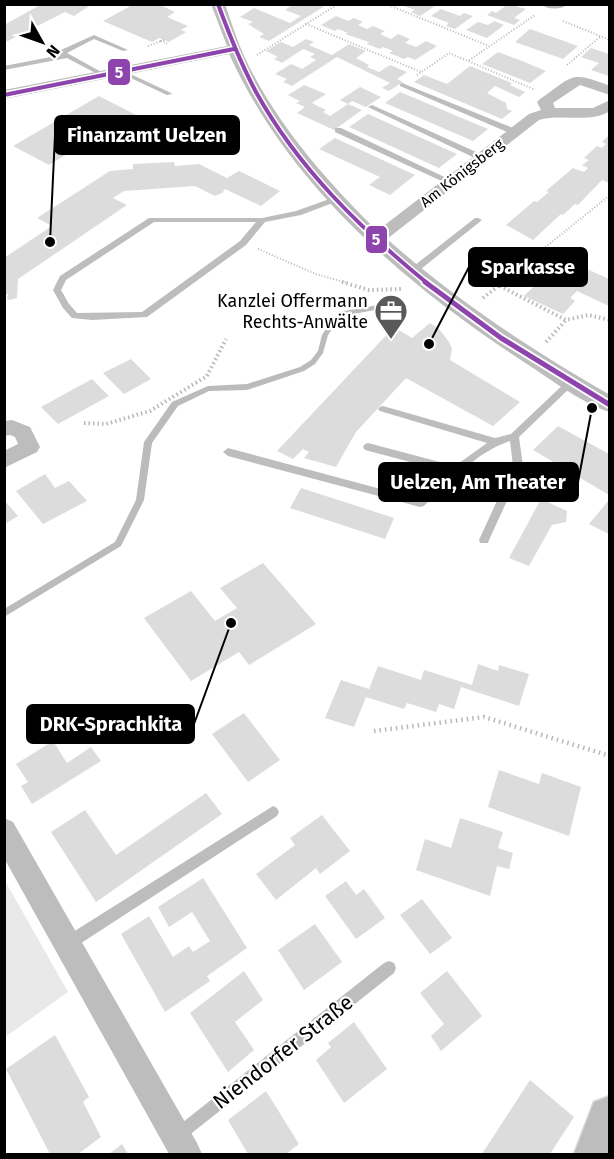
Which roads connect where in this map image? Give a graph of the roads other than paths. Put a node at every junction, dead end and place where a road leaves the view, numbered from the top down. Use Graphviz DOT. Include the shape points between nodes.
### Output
graph roads {
  1 [pos="218,4"];
  2 [pos="22,34"];
  3 [pos="234,49"];
  4 [pos="125,50"];
  5 [pos="65,54"];
  6 [pos="4,68"];
  7 [pos="122,72"];
  8 [pos="103,75"];
  9 [pos="402,85"];
  10 [pos="609,91"];
  11 [pos="169,94"];
  12 [pos="4,95"];
  13 [pos="551,104"];
  14 [pos="609,104"];
  15 [pos="372,107"];
  16 [pos="338,130"];
  17 [pos="515,132"];
  18 [pos="482,158"];
  19 [pos="451,182"];
  20 [pos="335,198"];
  21 [pos="262,220"];
  22 [pos="478,220"];
  23 [pos="377,239"];
  24 [pos="413,272"];
  25 [pos="571,382"];
  26 [pos="608,403"];
  27 [pos="383,409"];
  28 [pos="4,429"];
  29 [pos="514,436"];
  30 [pos="495,442"];
  31 [pos="368,447"];
  32 [pos="228,453"];
  33 [pos="4,460"];
  34 [pos="456,470"];
  35 [pos="484,540"];
  36 [pos="273,812"];
  37 [pos="4,831"];
  38 [pos="68,944"];
  39 [pos="389,968"];
  40 [pos="609,1118"];
  41 [pos="181,1145"];
  42 [pos="597,1155"];
  1 -- 3 [label="street"];
  2 -- 5 [label="lane"];
  3 -- 7 [label="street"];
  3 -- 20 [label="street" via="296,153"];
  4 -- 5 [label="lane" via="94,37"];
  5 -- 6 [label="lane"];
  5 -- 8 [label="lane"];
  7 -- 8 [label="street"];
  7 -- 11 [label="lane"];
  8 -- 12 [label="street"];
  9 -- 17 [label="lane"];
  10 -- 13 [label="street, Am Königsberg" via="579,79"];
  13 -- 14 [label="street, Am Königsberg" via="596,113"];
  13 -- 17 [label="street, Am Königsberg"];
  15 -- 18 [label="lane"];
  16 -- 19 [label="lane"];
  17 -- 18 [label="street, Am Königsberg"];
  18 -- 19 [label="street, Am Königsberg"];
  19 -- 23 [label="street, Am Königsberg"];
  20 -- 21 [label="lane" via="298,213"];
  20 -- 23 [label="street"];
  21 -- 21 [label="lane" via="243,243 144,315 75,316 57,290 63,278 152,220"];
  22 -- 24 [label="lane"];
  23 -- 24 [label="street"];
  24 -- 25 [label="street" via="501,337"];
  25 -- 26 [label="street"];
  25 -- 29 [label="lane"];
  27 -- 30 [label="lane"];
  28 -- 33 [label="street" via="12,427 23,432 30,447"];
  29 -- 30 [label="lane"];
  29 -- 35 [label="lane" via="518,466"];
  30 -- 34 [label="lane"];
  31 -- 34 [label="lane"];
  32 -- 34 [label="lane" via="420,503"];
  36 -- 38 [label="lane"];
  37 -- 38 [label="street, Niendorfer Straße"];
  38 -- 41 [label="street, Niendorfer Straße"];
  39 -- 41 [label="lane, Niendorfer Straße"];
  40 -- 42 [label="main road"];
}
